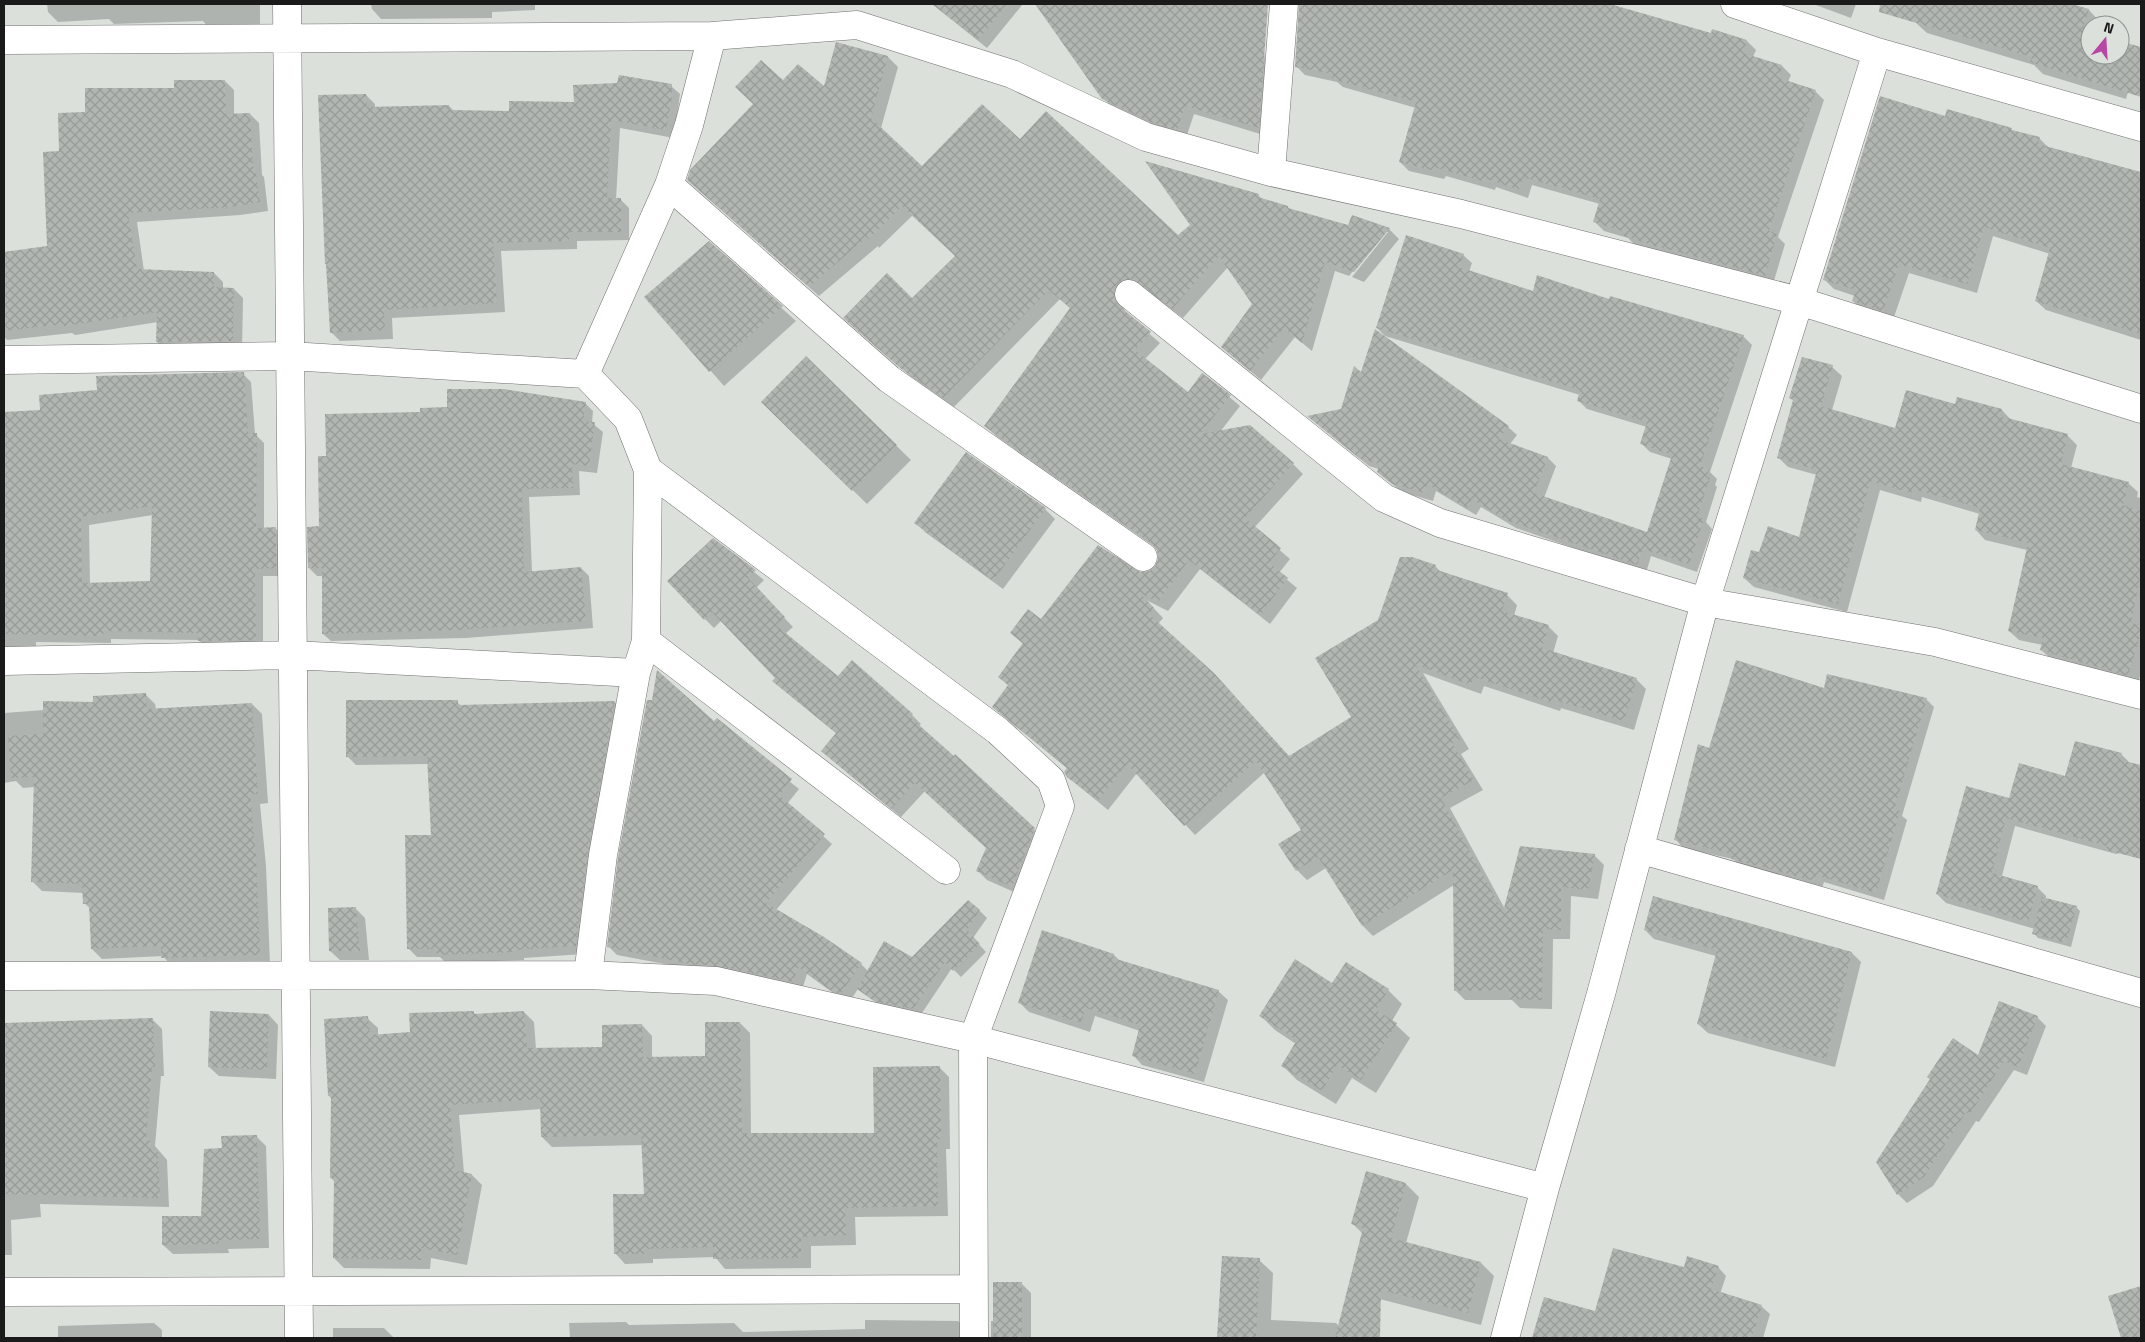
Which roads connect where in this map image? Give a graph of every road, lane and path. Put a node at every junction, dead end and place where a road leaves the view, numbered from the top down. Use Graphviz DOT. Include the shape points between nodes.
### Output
graph roads {
  1 [pos="287,4"];
  2 [pos="1284,4"];
  3 [pos="1736,4"];
  4 [pos="858,15"];
  5 [pos="712,36"];
  6 [pos="287,38"];
  7 [pos="4,40"];
  8 [pos="1877,52"];
  9 [pos="2141,127"];
  10 [pos="1270,172"];
  11 [pos="668,185"];
  12 [pos="1129,294"];
  13 [pos="1798,301"];
  14 [pos="290,356"];
  15 [pos="4,360"];
  16 [pos="585,374"];
  17 [pos="2141,409"];
  18 [pos="648,470"];
  19 [pos="1143,557"];
  20 [pos="1705,602"];
  21 [pos="646,641"];
  22 [pos="293,655"];
  23 [pos="4,661"];
  24 [pos="636,673"];
  25 [pos="2141,695"];
  26 [pos="1639,849"];
  27 [pos="946,870"];
  28 [pos="588,975"];
  29 [pos="4,976"];
  30 [pos="296,976"];
  31 [pos="2141,993"];
  32 [pos="973,1038"];
  33 [pos="1545,1188"];
  34 [pos="973,1289"];
  35 [pos="299,1291"];
  36 [pos="4,1292"];
  37 [pos="299,1338"];
  38 [pos="974,1338"];
  39 [pos="1505,1338"];
  1 -- 6 [label="street"];
  2 -- 10 [label="street"];
  3 -- 8 [label="street"];
  4 -- 5 [label="street"];
  4 -- 10 [label="street" via="1012,74 1146,137"];
  5 -- 6 [label="street"];
  5 -- 11 [label="street" via="689,125"];
  6 -- 7 [label="street"];
  6 -- 14 [label="street"];
  8 -- 9 [label="street"];
  8 -- 13 [label="street"];
  10 -- 13 [label="street" via="1461,214"];
  11 -- 16 [label="street"];
  11 -- 19 [label="street" via="889,379"];
  12 -- 20 [label="street" via="1384,498 1440,523"];
  13 -- 17 [label="street"];
  13 -- 20 [label="street"];
  14 -- 15 [label="street"];
  14 -- 16 [label="street"];
  14 -- 22 [label="street"];
  16 -- 18 [label="street" via="628,419"];
  18 -- 21 [label="street"];
  18 -- 32 [label="street" via="998,732 1051,780 1060,806"];
  20 -- 25 [label="street" via="1935,642"];
  20 -- 26 [label="street"];
  21 -- 24 [label="street"];
  21 -- 27 [label="street"];
  22 -- 23 [label="street"];
  22 -- 24 [label="street"];
  22 -- 30 [label="street"];
  24 -- 28 [label="street" via="603,856"];
  26 -- 31 [label="street"];
  26 -- 33 [label="street"];
  28 -- 30 [label="street"];
  28 -- 32 [label="street" via="716,981"];
  29 -- 30 [label="street"];
  30 -- 35 [label="street"];
  32 -- 33 [label="street"];
  32 -- 34 [label="street"];
  33 -- 39 [label="street"];
  34 -- 35 [label="street"];
  34 -- 38 [label="street"];
  35 -- 36 [label="street"];
  35 -- 37 [label="street"];
}
